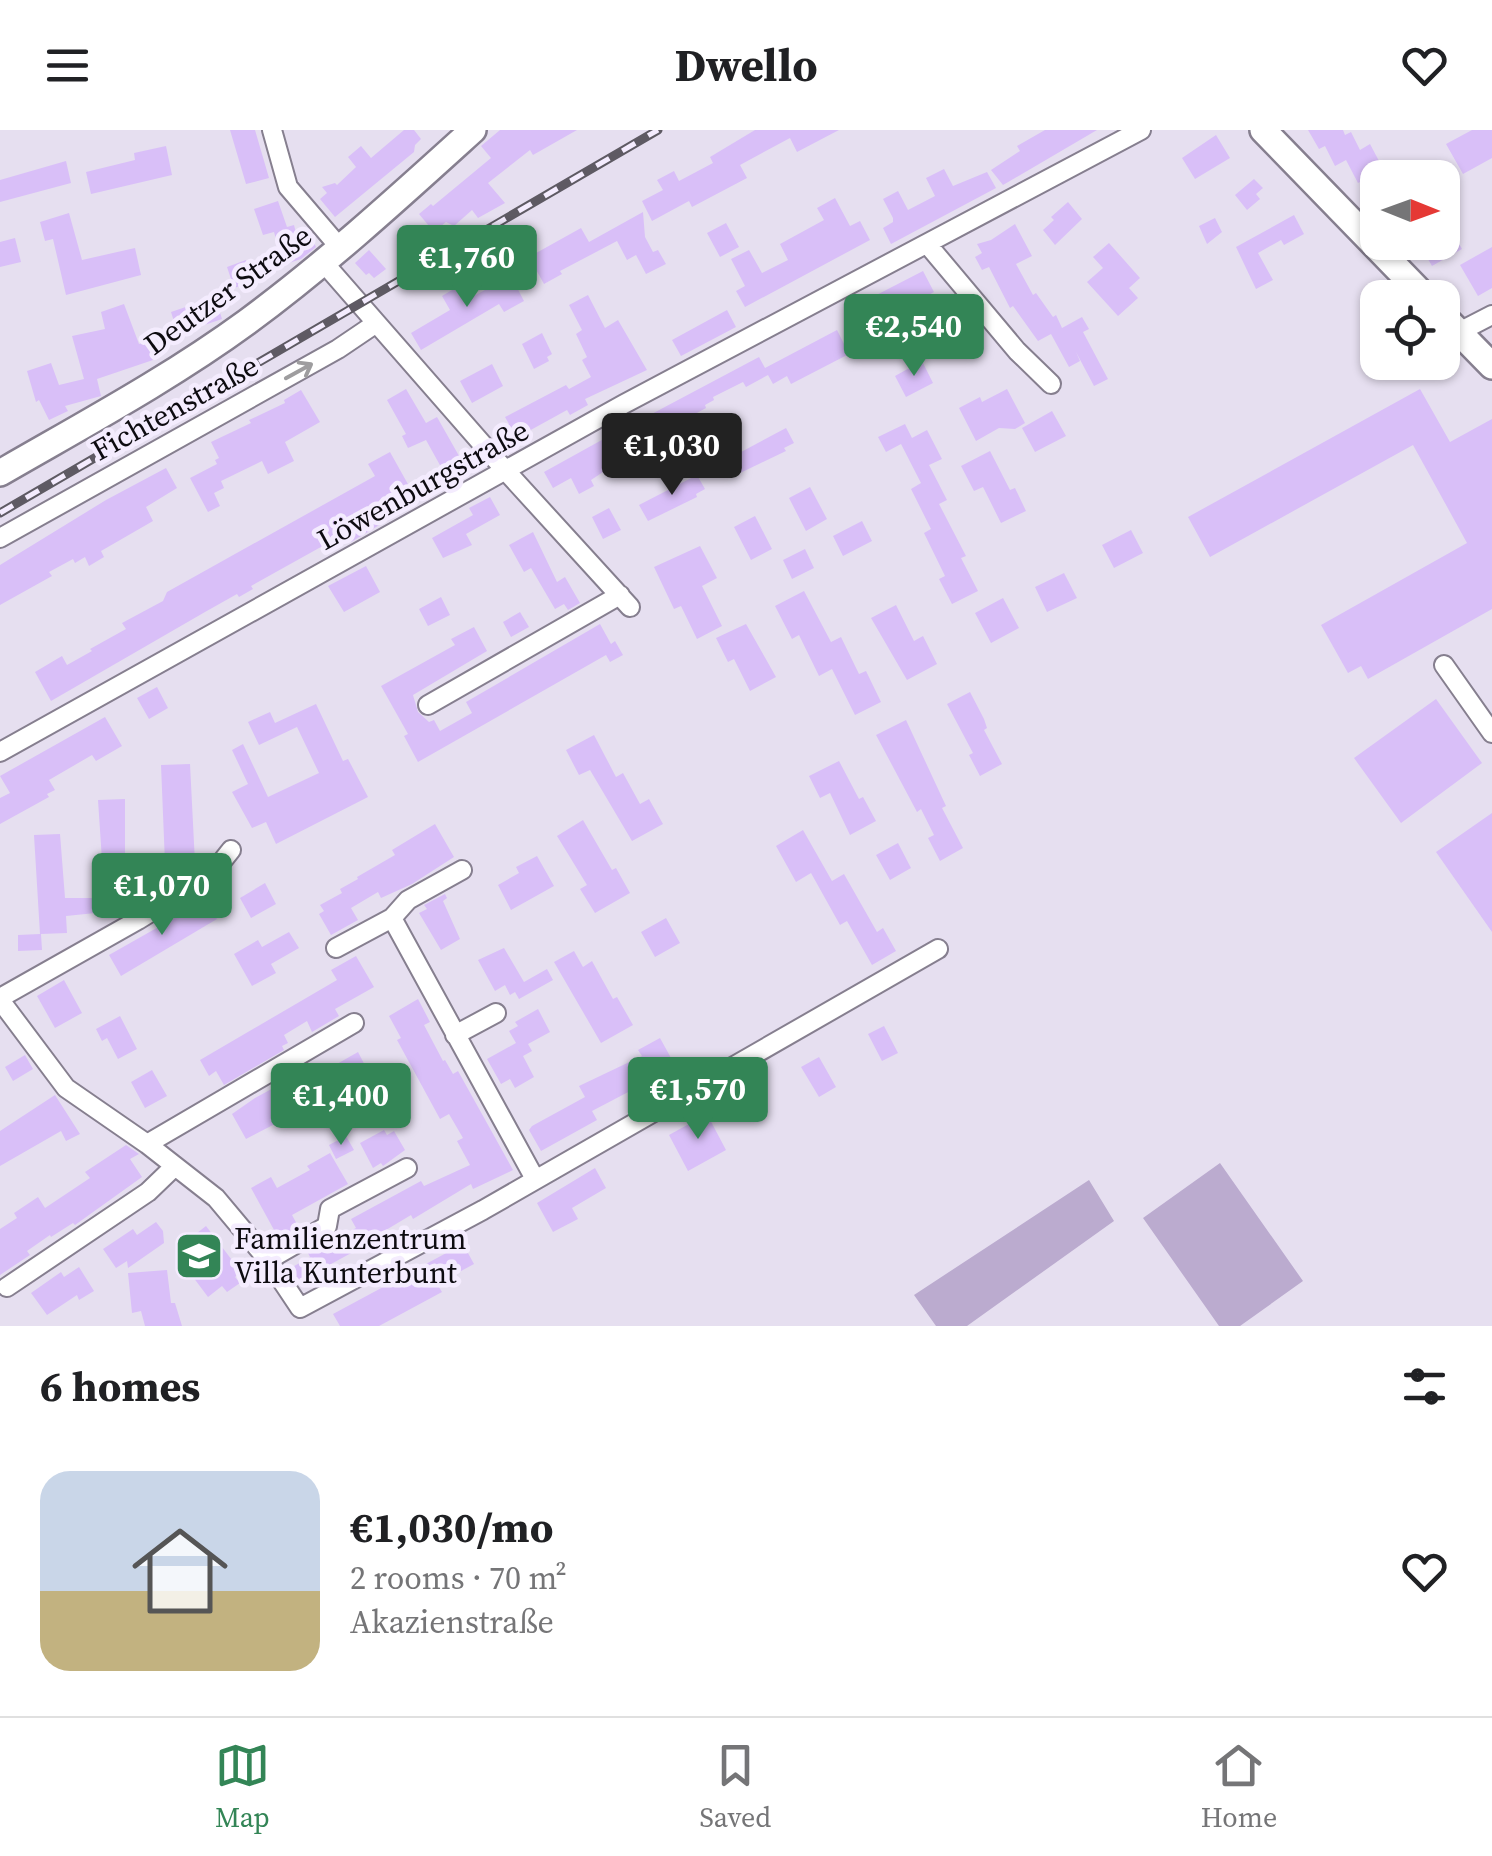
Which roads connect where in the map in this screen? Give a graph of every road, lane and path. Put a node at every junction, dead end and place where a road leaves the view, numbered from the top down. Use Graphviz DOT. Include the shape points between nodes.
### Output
graph roads {
  1 [pos="272,130"];
  2 [pos="473,130"];
  3 [pos="1141,130"];
  4 [pos="1263,130"];
  5 [pos="928,244"];
  6 [pos="333,256"];
  7 [pos="1409,280"];
  8 [pos="1492,314"];
  9 [pos="1460,321"];
  10 [pos="375,324"];
  11 [pos="1460,332"];
  12 [pos="1492,366"];
  13 [pos="1051,384"];
  14 [pos="505,470"];
  15 [pos="0,473"];
  16 [pos="0,538"];
  17 [pos="1444,666"];
  18 [pos="428,705"];
  19 [pos="1492,733"];
  20 [pos="0,752"];
  21 [pos="231,850"];
  22 [pos="462,870"];
  23 [pos="392,918"];
  24 [pos="336,948"];
  25 [pos="938,949"];
  26 [pos="0,999"];
  27 [pos="496,1013"];
  28 [pos="354,1024"];
  29 [pos="455,1035"];
  30 [pos="148,1144"];
  31 [pos="175,1166"];
  32 [pos="407,1168"];
  33 [pos="536,1179"];
  34 [pos="268,1260"];
  35 [pos="7,1286"];
  1 -- 6 [label="street" via="288,187"];
  2 -- 6 [label="main road, Deutzer Straße"];
  3 -- 5 [label="street, Löwenburgstraße"];
  4 -- 7 [label="main road"];
  5 -- 13 [label="street"];
  5 -- 14 [label="street, Löwenburgstraße"];
  6 -- 10 [label="street"];
  6 -- 15 [label="main road, Deutzer Straße" via="167,375"];
  8 -- 9 [label="street"];
  10 -- 14 [label="street"];
  16 -- 10 [label="street, Fichtenstraße, one-way"];
  11 -- 12 [label="main road"];
  14 -- 18 [label="street" via="625,601"];
  14 -- 20 [label="street, Löwenburgstraße"];
  17 -- 19 [label="street"];
  21 -- 26 [label="street" via="212,874"];
  22 -- 23 [label="street" via="408,900"];
  23 -- 24 [label="street"];
  23 -- 29 [label="street"];
  25 -- 33 [label="street"];
  26 -- 30 [label="street" via="66,1088"];
  27 -- 29 [label="street"];
  28 -- 30 [label="street"];
  29 -- 33 [label="street"];
  30 -- 31 [label="street"];
  31 -- 34 [label="street" via="216,1198"];
  31 -- 35 [label="street" via="148,1192"];
  32 -- 34 [label="street" via="330,1209 327,1226"];
  33 -- 34 [label="street" via="300,1308"];
}
